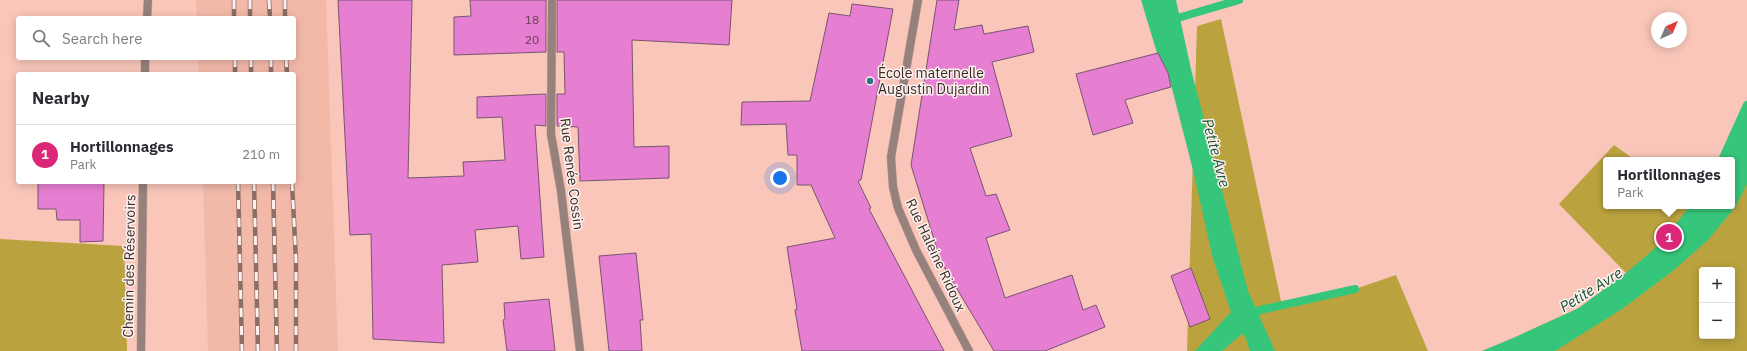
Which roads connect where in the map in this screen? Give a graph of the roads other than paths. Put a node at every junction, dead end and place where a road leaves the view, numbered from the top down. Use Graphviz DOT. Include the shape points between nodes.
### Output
graph roads {
  1 [pos="148,0"];
  2 [pos="552,0"];
  3 [pos="918,0"];
  4 [pos="147,16"];
  5 [pos="145,60"];
  6 [pos="145,72"];
  7 [pos="143,184"];
  8 [pos="141,351"];
  9 [pos="580,351"];
  10 [pos="969,351"];
  1 -- 4 [label="street"];
  2 -- 9 [label="street, Rue Renée Cossin" via="551,134 561,190"];
  3 -- 10 [label="street, Rue Haleine Ridoux" via="891,157 893,187 898,208 916,250"];
  5 -- 6 [label="street"];
  7 -- 8 [label="street, Chemin des Réservoirs"];
}
